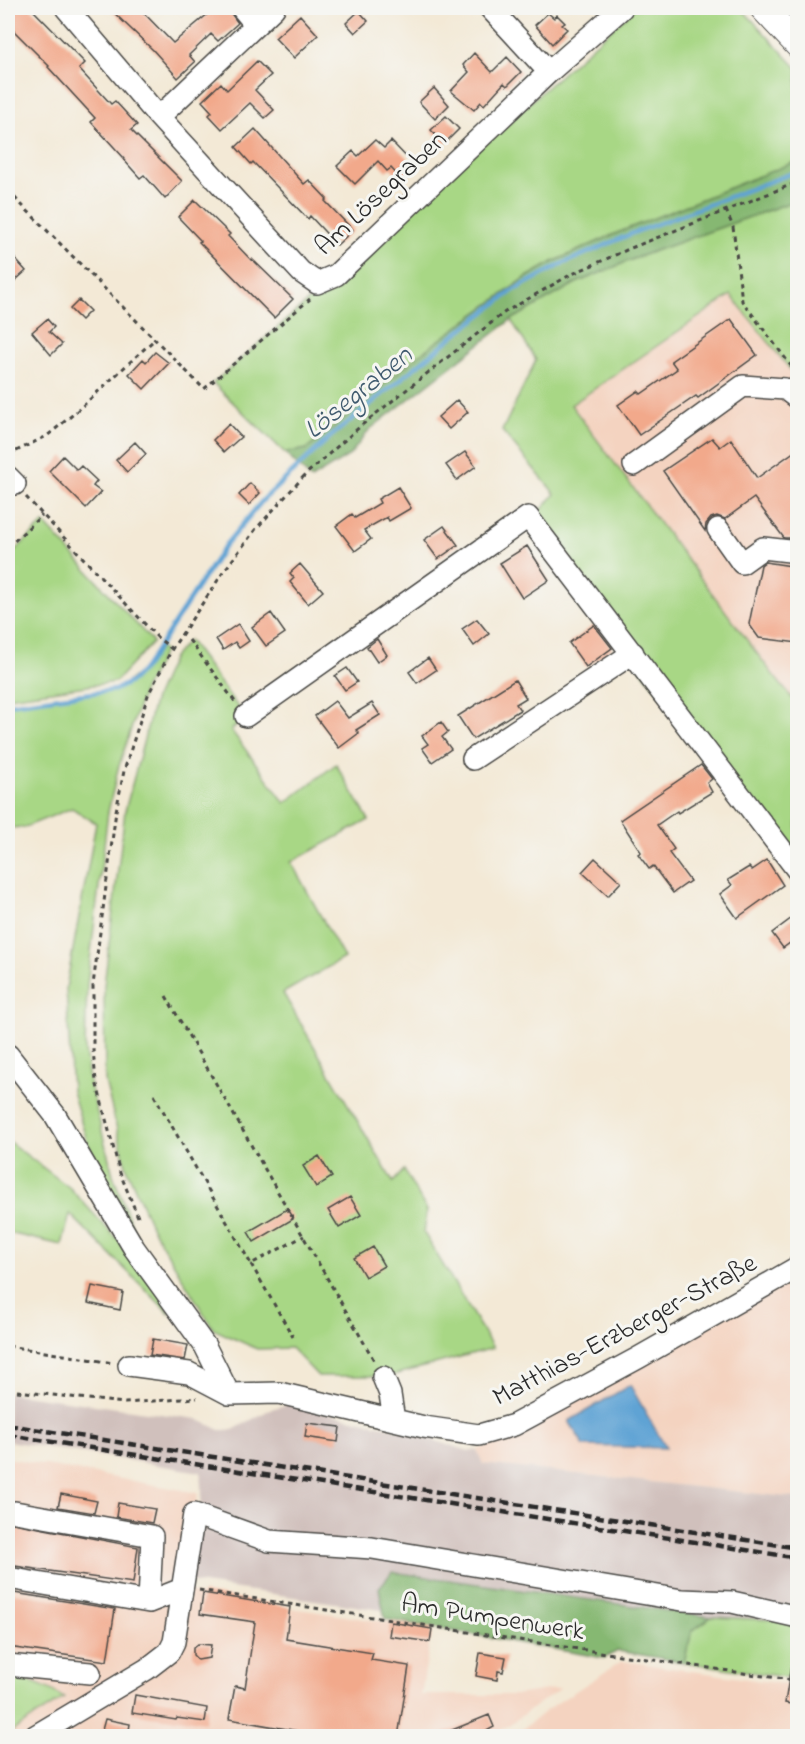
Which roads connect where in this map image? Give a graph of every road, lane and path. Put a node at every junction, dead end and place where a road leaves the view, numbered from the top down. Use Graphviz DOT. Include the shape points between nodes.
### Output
graph roads {
  1 [pos="66,8"];
  2 [pos="242,8"];
  3 [pos="274,8"];
  4 [pos="490,8"];
  5 [pos="622,8"];
  6 [pos="763,8"];
  7 [pos="256,25"];
  8 [pos="798,45"];
  9 [pos="549,72"];
  10 [pos="159,117"];
  11 [pos="798,182"];
  12 [pos="8,191"];
  13 [pos="726,210"];
  14 [pos="317,283"];
  15 [pos="155,339"];
  16 [pos="792,372"];
  17 [pos="798,399"];
  18 [pos="8,455"];
  19 [pos="634,465"];
  20 [pos="11,481"];
  21 [pos="42,515"];
  22 [pos="717,529"];
  23 [pos="8,547"];
  24 [pos="798,552"];
  25 [pos="189,640"];
  26 [pos="172,649"];
  27 [pos="633,653"];
  28 [pos="246,716"];
  29 [pos="473,759"];
  30 [pos="798,871"];
  31 [pos="166,996"];
  32 [pos="8,1055"];
  33 [pos="154,1095"];
  34 [pos="139,1221"];
  35 [pos="304,1236"];
  36 [pos="251,1264"];
  37 [pos="798,1267"];
  38 [pos="293,1337"];
  39 [pos="8,1346"];
  40 [pos="129,1365"];
  41 [pos="383,1377"];
  42 [pos="8,1390"];
  43 [pos="229,1394"];
  44 [pos="394,1420"];
  45 [pos="15,1512"];
  46 [pos="8,1578"];
  47 [pos="182,1589"];
  48 [pos="149,1602"];
  49 [pos="798,1617"];
  50 [pos="8,1665"];
  51 [pos="90,1673"];
  52 [pos="798,1681"];
  53 [pos="35,1737"];
  1 -- 10 [label="street, Am Lösegraben"];
  2 -- 7 [label="street"];
  3 -- 7 [label="street"];
  4 -- 9 [label="street"];
  5 -- 9 [label="street, Am Lösegraben"];
  6 -- 8 [label="main road"];
  7 -- 10 [label="street"];
  9 -- 14 [label="street, Am Lösegraben" via="336,274"];
  10 -- 14 [label="street, Am Lösegraben" via="301,272"];
  11 -- 13 [label="path"];
  12 -- 15 [label="path"];
  13 -- 16 [label="path" via="733,227 742,302"];
  13 -- 26 [label="path" via="570,275 514,307 363,424 305,475 255,531"];
  14 -- 15 [label="path" via="312,297 204,389"];
  15 -- 18 [label="path" via="47,436"];
  17 -- 19 [label="street" via="785,389 743,386"];
  20 -- 21 [label="path"];
  21 -- 23 [label="path"];
  21 -- 26 [label="path"];
  22 -- 24 [label="street" via="742,563 763,548"];
  25 -- 28 [label="path"];
  26 -- 34 [label="path" via="148,695 124,771 93,985 96,1081 120,1173"];
  27 -- 28 [label="street" via="528,517 282,698"];
  27 -- 29 [label="street"];
  27 -- 30 [label="street"];
  31 -- 35 [label="path"];
  32 -- 43 [label="street" via="55,1115 134,1248 205,1346"];
  33 -- 36 [label="path"];
  35 -- 36 [label="path"];
  35 -- 41 [label="path"];
  36 -- 38 [label="path"];
  37 -- 44 [label="street, Matthias-Erzberger-Straße" via="514,1425 479,1435"];
  39 -- 40 [label="path"];
  40 -- 43 [label="street" via="189,1373"];
  41 -- 44 [label="street"];
  42 -- 43 [label="path" via="124,1403"];
  43 -- 44 [label="street, Matthias-Erzberger-Straße" via="279,1393"];
  45 -- 48 [label="street" via="153,1536"];
  46 -- 48 [label="street"];
  47 -- 48 [label="street"];
  47 -- 49 [label="street" via="194,1514 268,1541 372,1548 682,1600 732,1602"];
  47 -- 52 [label="path, Am Pumpenwerk"];
  47 -- 53 [label="street" via="169,1652"];
  50 -- 51 [label="street"];
}
